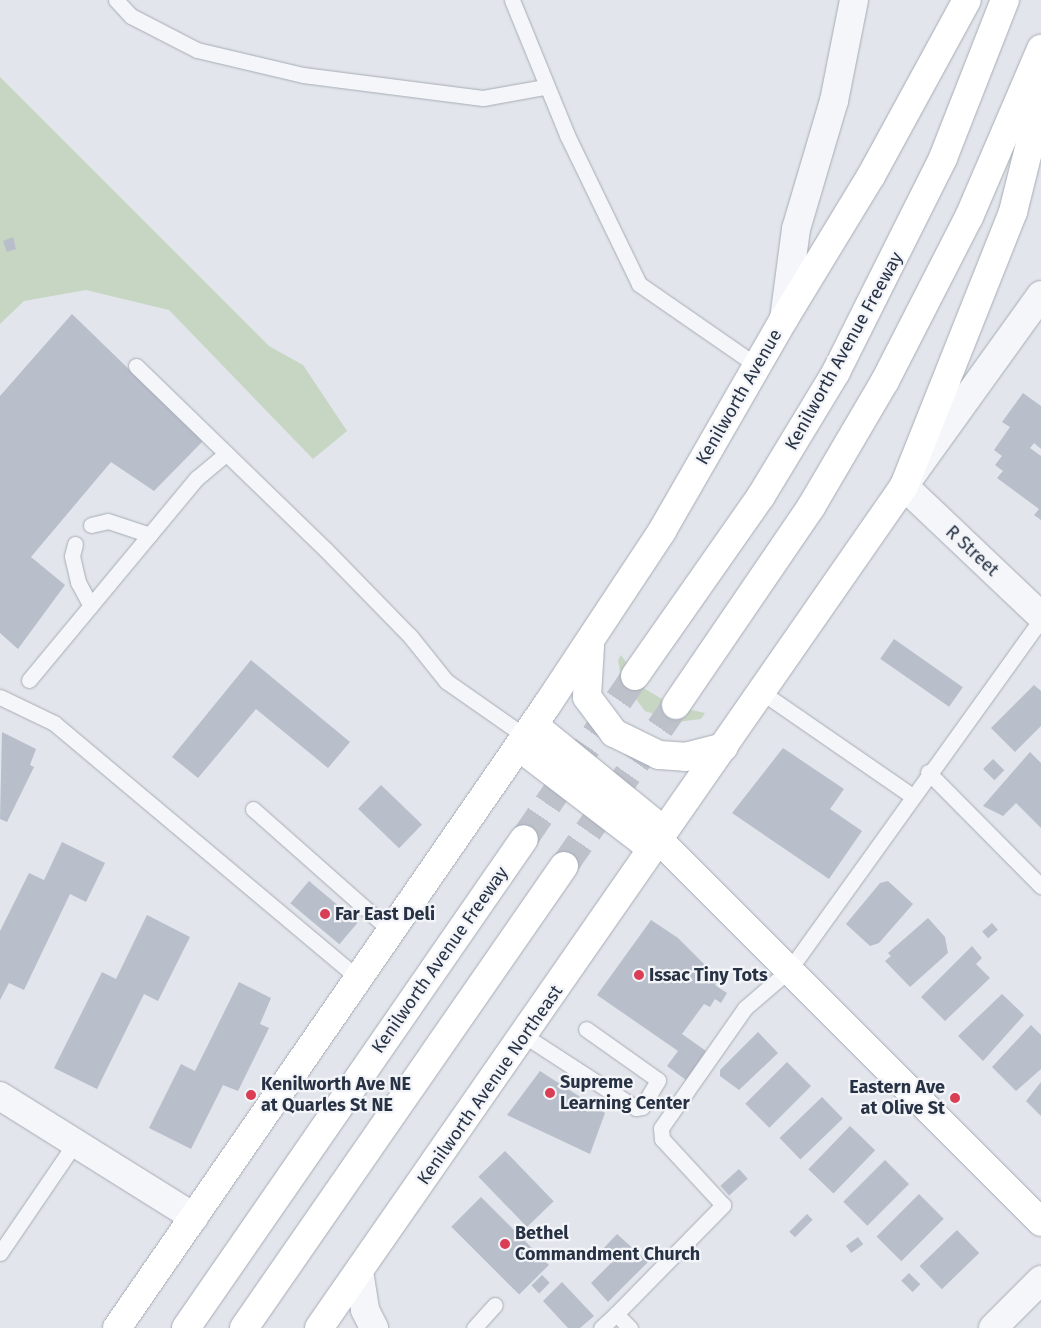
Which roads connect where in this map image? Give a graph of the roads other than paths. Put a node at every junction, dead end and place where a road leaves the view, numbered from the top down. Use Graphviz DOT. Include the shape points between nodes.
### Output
graph roads {
  1 [pos="116,0"];
  2 [pos="512,0"];
  3 [pos="854,0"];
  4 [pos="967,0"];
  5 [pos="1005,0"];
  6 [pos="1041,49"];
  7 [pos="1041,68"];
  8 [pos="545,86"];
  9 [pos="1041,295"];
  10 [pos="784,319"];
  11 [pos="756,365"];
  12 [pos="136,366"];
  13 [pos="224,455"];
  14 [pos="904,486"];
  15 [pos="91,525"];
  16 [pos="150,534"];
  17 [pos="75,544"];
  18 [pos="90,606"];
  19 [pos="1041,617"];
  20 [pos="591,640"];
  21 [pos="635,676"];
  22 [pos="29,680"];
  23 [pos="763,693"];
  24 [pos="0,697"];
  25 [pos="676,705"];
  26 [pos="526,736"];
  27 [pos="724,747"];
  28 [pos="928,772"];
  29 [pos="911,795"];
  30 [pos="253,809"];
  31 [pos="524,839"];
  32 [pos="659,840"];
  33 [pos="564,866"];
  34 [pos="1041,886"];
  35 [pos="392,932"];
  36 [pos="789,970"];
  37 [pos="359,979"];
  38 [pos="586,1029"];
  39 [pos="525,1036"];
  40 [pos="0,1096"];
  41 [pos="75,1143"];
  42 [pos="194,1217"];
  43 [pos="1041,1222"];
  44 [pos="0,1253"];
  45 [pos="358,1271"];
  46 [pos="1041,1280"];
  47 [pos="495,1305"];
  48 [pos="616,1314"];
  49 [pos="117,1328"];
  50 [pos="186,1328"];
  51 [pos="244,1328"];
  52 [pos="320,1328"];
  53 [pos="374,1328"];
  54 [pos="474,1328"];
  55 [pos="601,1328"];
  56 [pos="630,1328"];
  57 [pos="993,1328"];
  1 -- 8 [label="lane" via="131,16 197,50 303,75 483,98"];
  2 -- 8 [label="lane"];
  3 -- 10 [label="street, Kenilworth Avenue" via="834,101 796,229"];
  4 -- 10 [label="main road" via="871,176"];
  5 -- 21 [label="main road, Kenilworth Avenue Freeway" via="943,158 836,372 761,496"];
  6 -- 25 [label="main road" via="958,242 886,381 811,507"];
  7 -- 14 [label="main road" via="1032,136 1013,212"];
  8 -- 11 [label="lane" via="639,284"];
  9 -- 14 [label="street"];
  10 -- 11 [label="main road, Kenilworth Avenue"];
  11 -- 20 [label="main road, Kenilworth Avenue" via="662,532"];
  12 -- 13 [label="lane" via="208,433"];
  13 -- 16 [label="lane" via="200,475"];
  13 -- 26 [label="lane" via="326,550 410,636 446,681"];
  14 -- 19 [label="street, R Street"];
  14 -- 23 [label="main road"];
  15 -- 16 [label="lane" via="108,521"];
  16 -- 18 [label="lane"];
  17 -- 18 [label="lane" via="72,556 78,582"];
  18 -- 22 [label="lane"];
  19 -- 28 [label="lane"];
  20 -- 26 [label="main road, Kenilworth Avenue"];
  20 -- 27 [label="main road" via="587,696 614,733 659,755 685,757"];
  23 -- 27 [label="main road"];
  23 -- 29 [label="lane"];
  24 -- 37 [label="lane" via="54,724"];
  26 -- 32 [label="main road" via="642,841"];
  26 -- 35 [label="main road"];
  27 -- 32 [label="main road"];
  28 -- 29 [label="lane"];
  28 -- 34 [label="lane"];
  29 -- 36 [label="lane"];
  30 -- 35 [label="lane"];
  31 -- 50 [label="main road, Kenilworth Avenue Freeway"];
  32 -- 36 [label="main road"];
  32 -- 39 [label="main road, Kenilworth Avenue Northeast"];
  33 -- 51 [label="main road"];
  35 -- 37 [label="main road"];
  36 -- 43 [label="main road"];
  36 -- 48 [label="lane" via="746,1008 661,1128 662,1139 723,1205"];
  37 -- 42 [label="main road"];
  38 -- 39 [label="lane" via="658,1080 642,1108 636,1108"];
  39 -- 45 [label="main road, Kenilworth Avenue Northeast"];
  40 -- 41 [label="street"];
  41 -- 42 [label="street"];
  41 -- 44 [label="lane"];
  42 -- 49 [label="main road"];
  45 -- 52 [label="main road, Kenilworth Avenue Northeast"];
  45 -- 53 [label="street" via="365,1310"];
  46 -- 57 [label="street"];
  47 -- 54 [label="lane"];
  48 -- 55 [label="lane"];
  48 -- 56 [label="lane"];
}
